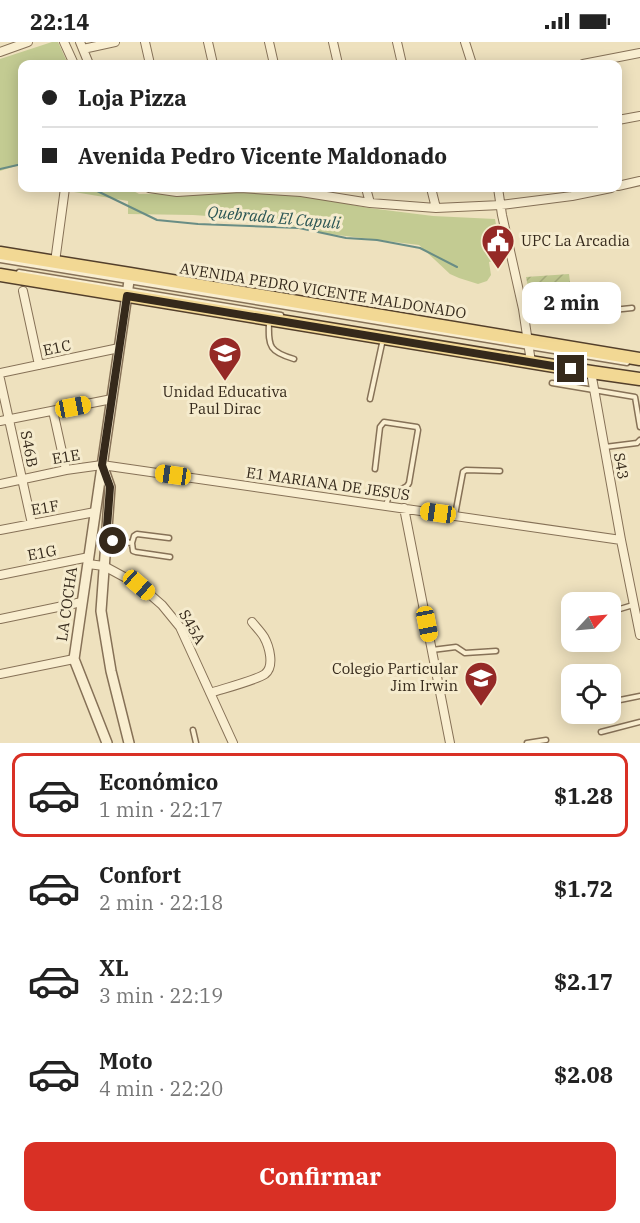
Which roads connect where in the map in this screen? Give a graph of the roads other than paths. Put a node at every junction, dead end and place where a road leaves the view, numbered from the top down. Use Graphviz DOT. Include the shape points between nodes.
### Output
graph roads {
  1 [pos="28,42"];
  2 [pos="64,42"];
  3 [pos="115,42"];
  4 [pos="145,42"];
  5 [pos="208,42"];
  6 [pos="269,42"];
  7 [pos="333,42"];
  8 [pos="397,42"];
  9 [pos="465,42"];
  10 [pos="81,46"];
  11 [pos="0,52"];
  12 [pos="640,53"];
  13 [pos="73,60"];
  14 [pos="87,60"];
  15 [pos="149,60"];
  16 [pos="212,60"];
  17 [pos="273,60"];
  18 [pos="337,60"];
  19 [pos="401,60"];
  20 [pos="471,60"];
  21 [pos="604,60"];
  22 [pos="640,116"];
  23 [pos="622,119"];
  24 [pos="640,181"];
  25 [pos="622,185"];
  26 [pos="64,192"];
  27 [pos="312,192"];
  28 [pos="367,192"];
  29 [pos="432,192"];
  30 [pos="499,192"];
  31 [pos="592,192"];
  32 [pos="370,203"];
  33 [pos="501,205"];
  34 [pos="436,208"];
  35 [pos="0,253"];
  36 [pos="0,260"];
  37 [pos="55,262"];
  38 [pos="6,273"];
  39 [pos="129,285"];
  40 [pos="23,291"];
  41 [pos="632,308"];
  42 [pos="523,309"];
  43 [pos="276,317"];
  44 [pos="365,329"];
  45 [pos="383,338"];
  46 [pos="529,344"];
  47 [pos="119,348"];
  48 [pos="294,359"];
  49 [pos="530,360"];
  50 [pos="634,361"];
  51 [pos="39,365"];
  52 [pos="591,372"];
  53 [pos="0,373"];
  54 [pos="640,377"];
  55 [pos="0,379"];
  56 [pos="552,383"];
  57 [pos="594,390"];
  58 [pos="112,399"];
  59 [pos="370,399"];
  60 [pos="53,411"];
  61 [pos="9,419"];
  62 [pos="0,421"];
  63 [pos="640,427"];
  64 [pos="640,440"];
  65 [pos="604,448"];
  66 [pos="102,465"];
  67 [pos="375,469"];
  68 [pos="66,470"];
  69 [pos="500,471"];
  70 [pos="21,480"];
  71 [pos="0,484"];
  72 [pos="386,506"];
  73 [pos="404,508"];
  74 [pos="95,512"];
  75 [pos="455,516"];
  76 [pos="32,524"];
  77 [pos="0,530"];
  78 [pos="169,538"];
  79 [pos="106,540"];
  80 [pos="621,540"];
  81 [pos="132,543"];
  82 [pos="170,557"];
  83 [pos="88,560"];
  84 [pos="104,566"];
  85 [pos="0,575"];
  86 [pos="82,602"];
  87 [pos="636,602"];
  88 [pos="621,608"];
  89 [pos="0,619"];
  90 [pos="252,622"];
  91 [pos="640,635"];
  92 [pos="432,650"];
  93 [pos="496,651"];
  94 [pos="74,659"];
  95 [pos="0,674"];
  96 [pos="210,693"];
  97 [pos="640,696"];
  98 [pos="621,700"];
  99 [pos="640,722"];
  100 [pos="193,730"];
  101 [pos="601,732"];
  102 [pos="546,740"];
  103 [pos="107,743"];
  104 [pos="129,743"];
  105 [pos="196,743"];
  106 [pos="233,743"];
  107 [pos="450,743"];
  108 [pos="527,743"];
  1 -- 11 [label="street"];
  2 -- 13 [label="street"];
  3 -- 10 [label="street"];
  4 -- 15 [label="street"];
  5 -- 16 [label="street"];
  6 -- 17 [label="street"];
  7 -- 18 [label="street"];
  8 -- 19 [label="street"];
  9 -- 20 [label="street"];
  10 -- 14 [label="street"];
  12 -- 21 [label="street"];
  22 -- 23 [label="street"];
  24 -- 25 [label="street"];
  26 -- 37 [label="street"];
  27 -- 32 [label="street"];
  28 -- 32 [label="street"];
  29 -- 34 [label="street"];
  30 -- 33 [label="street"];
  31 -- 33 [label="street"];
  32 -- 34 [label="street"];
  33 -- 34 [label="street"];
  33 -- 42 [label="street"];
  35 -- 37 [label="main road, AVENIDA PEDRO VICENTE MALDONADO"];
  36 -- 39 [label="lane"];
  37 -- 39 [label="main road, AVENIDA PEDRO VICENTE MALDONADO"];
  38 -- 39 [label="main road, AVENIDA PEDRO VICENTE MALDONADO"];
  39 -- 43 [label="main road, AVENIDA PEDRO VICENTE MALDONADO"];
  39 -- 46 [label="main road, AVENIDA PEDRO VICENTE MALDONADO"];
  39 -- 47 [label="street, LA COCHA"];
  40 -- 51 [label="street"];
  41 -- 42 [label="lane" via="575,314"];
  42 -- 46 [label="street"];
  43 -- 45 [label="main road, AVENIDA PEDRO VICENTE MALDONADO"];
  43 -- 48 [label="lane" via="269,341 279,354"];
  44 -- 49 [label="lane"];
  45 -- 49 [label="main road, AVENIDA PEDRO VICENTE MALDONADO"];
  45 -- 59 [label="lane"];
  46 -- 49 [label="street"];
  46 -- 50 [label="main road, AVENIDA PEDRO VICENTE MALDONADO"];
  47 -- 51 [label="street, E1C"];
  47 -- 58 [label="street, LA COCHA"];
  49 -- 52 [label="main road, AVENIDA PEDRO VICENTE MALDONADO"];
  49 -- 54 [label="lane"];
  51 -- 53 [label="street, E1C"];
  52 -- 54 [label="main road, AVENIDA PEDRO VICENTE MALDONADO"];
  52 -- 57 [label="street, S43"];
  55 -- 61 [label="street, S46B"];
  56 -- 57 [label="lane"];
  57 -- 63 [label="lane" via="635,397"];
  57 -- 65 [label="street, S43"];
  58 -- 60 [label="street"];
  58 -- 66 [label="street, LA COCHA"];
  60 -- 61 [label="street"];
  60 -- 68 [label="street"];
  61 -- 62 [label="street"];
  61 -- 70 [label="street, S46B"];
  64 -- 65 [label="lane"];
  65 -- 80 [label="street, S43"];
  66 -- 68 [label="street, E1E"];
  66 -- 72 [label="street, E1 MARIANA DE JESUS"];
  66 -- 74 [label="street, LA COCHA"];
  66 -- 79 [label="street, LA COCHA" via="110,487"];
  67 -- 72 [label="lane" via="381,423 417,427 410,483 389,495"];
  68 -- 70 [label="street, E1E"];
  69 -- 75 [label="lane" via="463,472"];
  70 -- 71 [label="street, E1E"];
  70 -- 76 [label="street, S46B"];
  72 -- 73 [label="street, E1 MARIANA DE JESUS"];
  73 -- 75 [label="street, E1 MARIANA DE JESUS"];
  73 -- 92 [label="street"];
  74 -- 76 [label="street, E1F"];
  74 -- 83 [label="street, LA COCHA"];
  75 -- 80 [label="street, E1 MARIANA DE JESUS"];
  76 -- 77 [label="street, E1F"];
  78 -- 81 [label="lane" via="137,534"];
  79 -- 81 [label="lane"];
  79 -- 84 [label="street, LA COCHA"];
  80 -- 87 [label="street, S43"];
  81 -- 82 [label="lane" via="132,551"];
  83 -- 84 [label="street, S45A"];
  83 -- 85 [label="street, E1G"];
  83 -- 86 [label="street, LA COCHA"];
  84 -- 96 [label="street, S45A" via="139,585 168,612 180,627"];
  84 -- 104 [label="street, LA COCHA" via="101,611"];
  86 -- 89 [label="street"];
  86 -- 94 [label="street, LA COCHA"];
  87 -- 88 [label="lane"];
  87 -- 91 [label="street, S43"];
  90 -- 96 [label="street" via="265,638 270,666 265,674 252,680"];
  92 -- 93 [label="lane" via="456,647 465,653"];
  92 -- 107 [label="street"];
  94 -- 95 [label="street"];
  94 -- 103 [label="street, LA COCHA"];
  96 -- 106 [label="street, S45A"];
  97 -- 98 [label="lane"];
  99 -- 101 [label="lane"];
  100 -- 105 [label="lane"];
  102 -- 108 [label="lane"];
}
